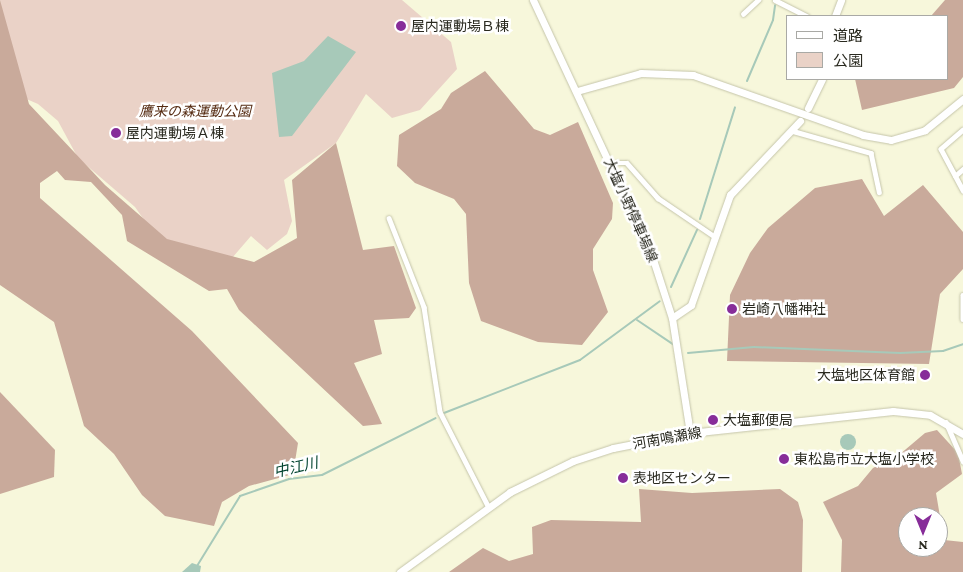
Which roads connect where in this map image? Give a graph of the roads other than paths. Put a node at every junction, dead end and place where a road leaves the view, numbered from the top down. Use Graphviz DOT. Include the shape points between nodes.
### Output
graph roads {
  1 [pos="533,0"];
  2 [pos="758,0"];
  3 [pos="775,0"];
  4 [pos="841,0"];
  5 [pos="743,14"];
  6 [pos="805,15"];
  7 [pos="835,15"];
  8 [pos="822,80"];
  9 [pos="577,91"];
  10 [pos="963,98"];
  11 [pos="808,108"];
  12 [pos="800,121"];
  13 [pos="963,130"];
  14 [pos="793,131"];
  15 [pos="610,163"];
  16 [pos="963,169"];
  17 [pos="954,176"];
  18 [pos="963,190"];
  19 [pos="879,192"];
  20 [pos="389,218"];
  21 [pos="714,236"];
  22 [pos="963,295"];
  23 [pos="672,318"];
  24 [pos="963,319"];
  25 [pos="946,421"];
  26 [pos="690,433"];
  27 [pos="963,434"];
  28 [pos="963,461"];
  29 [pos="488,506"];
  30 [pos="400,572"];
  1 -- 9 [label="main road, 大塩小野停車場線"];
  2 -- 5 [label="street"];
  3 -- 6 [label="street"];
  4 -- 7 [label="main road"];
  8 -- 11 [label="main road"];
  9 -- 10 [label="main road" via="641,73 693,75 862,135 891,140 925,130"];
  9 -- 15 [label="main road, 大塩小野停車場線"];
  12 -- 14 [label="main road"];
  13 -- 17 [label="street" via="941,149"];
  14 -- 19 [label="street" via="871,153"];
  14 -- 21 [label="main road" via="737,185"];
  15 -- 21 [label="street" via="627,163 658,198"];
  15 -- 23 [label="main road, 大塩小野停車場線" via="651,253"];
  16 -- 17 [label="street"];
  17 -- 18 [label="street"];
  20 -- 29 [label="street" via="424,307 440,412"];
  21 -- 23 [label="main road" via="691,305"];
  22 -- 24 [label="street"];
  23 -- 26 [label="main road, 大塩小野停車場線"];
  25 -- 26 [label="main road, 河南鳴瀬線" via="917,412 893,411"];
  25 -- 27 [label="main road, 河南鳴瀬線"];
  25 -- 28 [label="street" via="947,434"];
  26 -- 29 [label="main road, 河南鳴瀬線" via="573,461"];
  29 -- 30 [label="main road, 河南鳴瀬線"];
}
